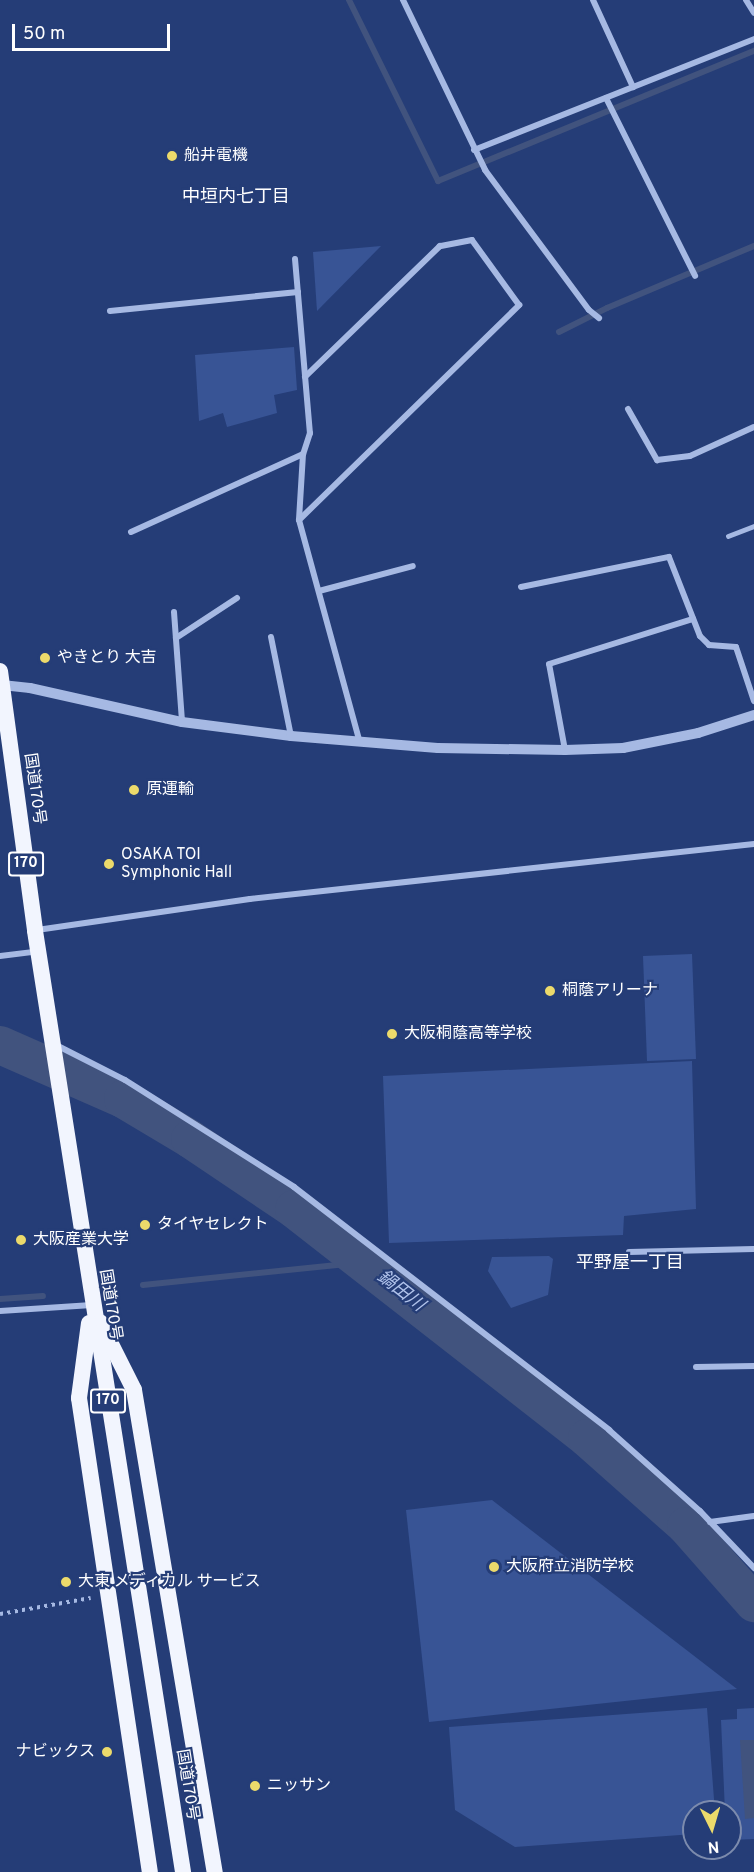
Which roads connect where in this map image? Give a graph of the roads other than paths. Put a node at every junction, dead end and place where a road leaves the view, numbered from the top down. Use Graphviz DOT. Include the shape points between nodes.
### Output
graph roads {
  1 [pos="403,0"];
  2 [pos="592,0"];
  3 [pos="746,0"];
  4 [pos="754,13"];
  5 [pos="754,39"];
  6 [pos="633,87"];
  7 [pos="606,98"];
  8 [pos="474,150"];
  9 [pos="295,260"];
  10 [pos="695,276"];
  11 [pos="298,292"];
  12 [pos="110,310"];
  13 [pos="599,318"];
  14 [pos="305,377"];
  15 [pos="628,409"];
  16 [pos="754,427"];
  17 [pos="303,454"];
  18 [pos="299,520"];
  19 [pos="754,525"];
  20 [pos="131,532"];
  21 [pos="728,536"];
  22 [pos="413,566"];
  23 [pos="521,587"];
  24 [pos="319,591"];
  25 [pos="237,598"];
  26 [pos="174,612"];
  27 [pos="693,620"];
  28 [pos="271,637"];
  29 [pos="176,638"];
  30 [pos="1,680"];
  31 [pos="754,701"];
  32 [pos="754,715"];
  33 [pos="182,722"];
  34 [pos="291,736"];
  35 [pos="359,740"];
  36 [pos="565,750"];
  37 [pos="754,844"];
  38 [pos="35,931"];
  39 [pos="38,951"];
  40 [pos="0,956"];
  41 [pos="54,1050"];
  42 [pos="754,1249"];
  43 [pos="629,1252"];
  44 [pos="92,1305"];
  45 [pos="0,1311"];
  46 [pos="754,1366"];
  47 [pos="696,1368"];
  48 [pos="754,1516"];
  49 [pos="710,1522"];
  50 [pos="754,1568"];
  51 [pos="150,1872"];
  52 [pos="183,1872"];
  53 [pos="215,1872"];
  1 -- 8 [label="street"];
  2 -- 6 [label="street"];
  3 -- 4 [label="street"];
  5 -- 6 [label="street"];
  6 -- 7 [label="street"];
  7 -- 8 [label="street"];
  7 -- 10 [label="street"];
  8 -- 13 [label="street" via="485,171"];
  9 -- 11 [label="street"];
  11 -- 12 [label="street"];
  11 -- 14 [label="street"];
  14 -- 17 [label="street" via="310,433"];
  14 -- 18 [label="street" via="440,246 472,240 519,305"];
  15 -- 16 [label="street" via="657,460 690,456"];
  17 -- 18 [label="street"];
  17 -- 20 [label="street"];
  18 -- 24 [label="street"];
  19 -- 21 [label="lane"];
  22 -- 24 [label="street"];
  23 -- 27 [label="street" via="669,557"];
  24 -- 35 [label="street"];
  25 -- 29 [label="street"];
  26 -- 29 [label="street"];
  27 -- 31 [label="street" via="709,645 736,646"];
  27 -- 36 [label="street" via="549,664"];
  28 -- 34 [label="street"];
  29 -- 33 [label="street"];
  30 -- 33 [label="street"];
  30 -- 38 [label="highway, 国道170号 / 170"];
  32 -- 36 [label="street" via="698,733 623,748"];
  33 -- 34 [label="street"];
  34 -- 35 [label="street"];
  35 -- 36 [label="street" via="438,748"];
  37 -- 38 [label="street" via="250,899"];
  38 -- 39 [label="highway, 国道170号 / 170"];
  39 -- 40 [label="street"];
  39 -- 41 [label="highway, 国道170号 / 170"];
  41 -- 44 [label="highway, 国道170号 / 170"];
  41 -- 49 [label="street" via="125,1080 294,1187 609,1430"];
  42 -- 43 [label="street"];
  44 -- 45 [label="street"];
  44 -- 51 [label="highway, 170" via="79,1398"];
  44 -- 52 [label="highway, 国道170号 / 170"];
  44 -- 53 [label="highway, 170" via="134,1390"];
  46 -- 47 [label="street"];
  48 -- 49 [label="street"];
  49 -- 50 [label="street"];
}
